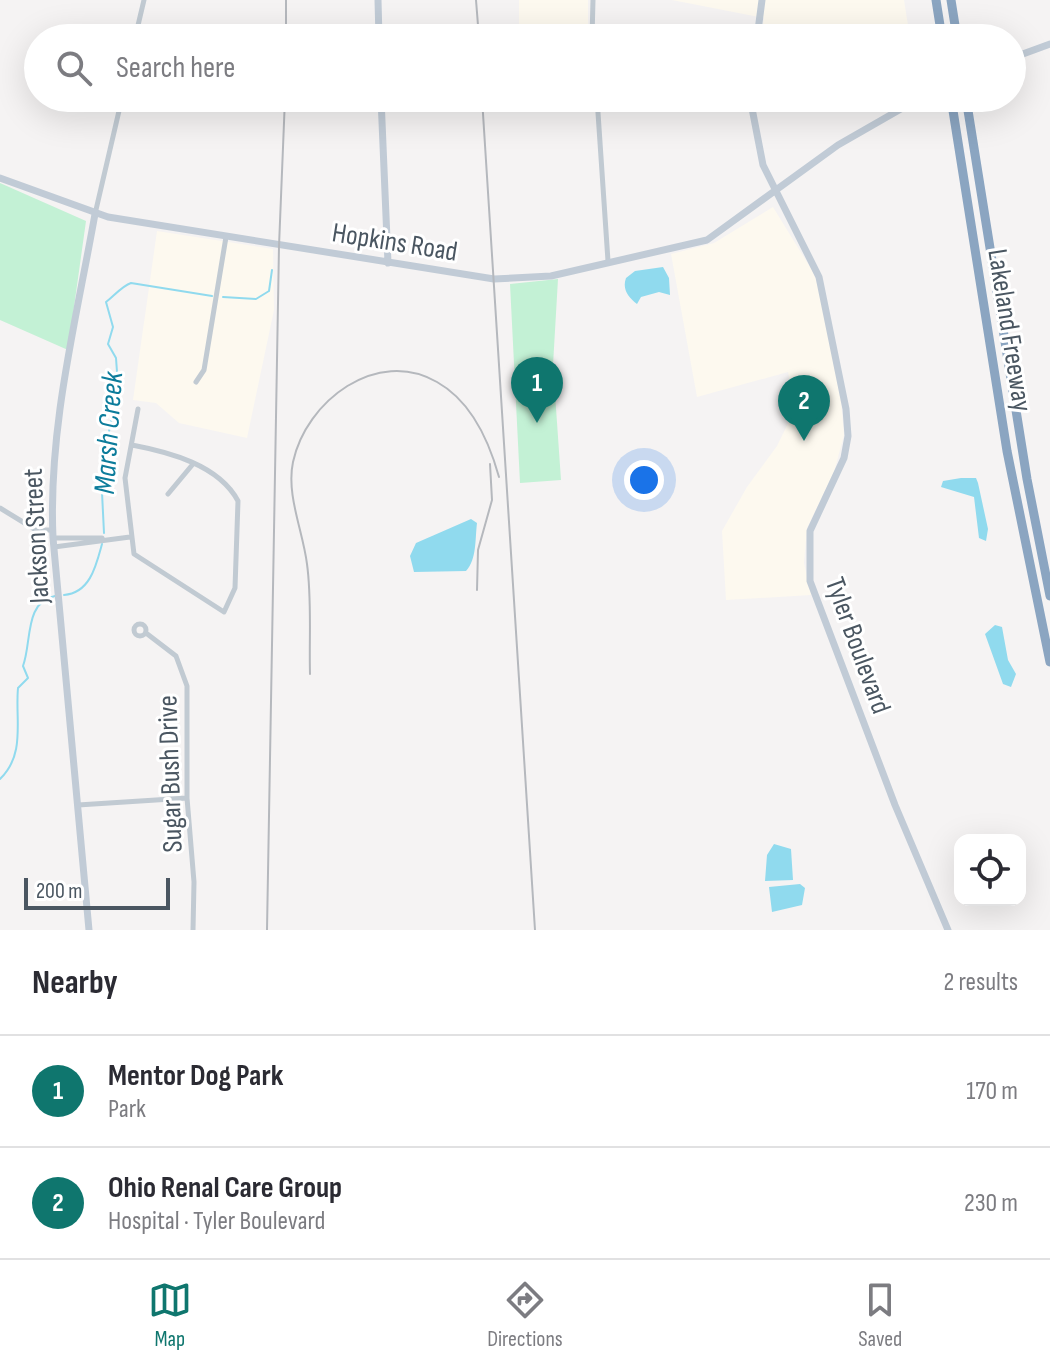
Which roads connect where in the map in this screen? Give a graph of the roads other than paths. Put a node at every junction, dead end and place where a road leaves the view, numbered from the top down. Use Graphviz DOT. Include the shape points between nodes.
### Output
graph roads {
  1 [pos="144,0"];
  2 [pos="378,0"];
  3 [pos="593,0"];
  4 [pos="762,0"];
  5 [pos="936,0"];
  6 [pos="951,0"];
  7 [pos="138,24"];
  8 [pos="379,24"];
  9 [pos="592,24"];
  10 [pos="759,24"];
  11 [pos="940,24"];
  12 [pos="955,24"];
  13 [pos="1050,44"];
  14 [pos="1026,53"];
  15 [pos="119,112"];
  16 [pos="382,112"];
  17 [pos="598,112"];
  18 [pos="753,112"];
  19 [pos="896,112"];
  20 [pos="953,112"];
  21 [pos="968,112"];
  22 [pos="0,178"];
  23 [pos="775,194"];
  24 [pos="95,214"];
  25 [pos="226,237"];
  26 [pos="608,261"];
  27 [pos="388,263"];
  28 [pos="196,382"];
  29 [pos="138,409"];
  30 [pos="132,445"];
  31 [pos="193,464"];
  32 [pos="168,494"];
  33 [pos="0,508"];
  34 [pos="53,534"];
  35 [pos="130,537"];
  36 [pos="102,539"];
  37 [pos="54,547"];
  38 [pos="1050,596"];
  39 [pos="146,633"];
  40 [pos="1050,662"];
  41 [pos="187,798"];
  42 [pos="78,805"];
  43 [pos="89,930"];
  44 [pos="193,930"];
  45 [pos="948,930"];
  1 -- 7 [label="street"];
  2 -- 8 [label="street"];
  3 -- 9 [label="street"];
  4 -- 10 [label="street"];
  5 -- 11 [label="highway"];
  6 -- 12 [label="highway"];
  13 -- 14 [label="street"];
  15 -- 24 [label="street, Jackson Street"];
  16 -- 27 [label="street"];
  17 -- 26 [label="street"];
  18 -- 23 [label="street, Tyler Boulevard"];
  19 -- 23 [label="street, Hopkins Road" via="838,145"];
  20 -- 40 [label="highway, Lakeland Freeway" via="1007,451"];
  21 -- 38 [label="highway, Lakeland Freeway"];
  22 -- 24 [label="street, Hopkins Road"];
  23 -- 26 [label="street, Hopkins Road" via="707,240"];
  23 -- 45 [label="street, Tyler Boulevard" via="819,277 846,409 844,458 810,531 810,581"];
  24 -- 25 [label="street, Hopkins Road"];
  24 -- 34 [label="street, Jackson Street" via="54,454"];
  25 -- 27 [label="street, Hopkins Road"];
  25 -- 28 [label="street" via="204,370"];
  26 -- 27 [label="street, Hopkins Road" via="517,279"];
  29 -- 30 [label="street"];
  30 -- 31 [label="street" via="173,453"];
  30 -- 35 [label="street" via="125,478"];
  31 -- 32 [label="street"];
  31 -- 35 [label="street" via="232,489 238,501 235,588 224,612 134,554"];
  33 -- 34 [label="street"];
  34 -- 36 [label="street"];
  34 -- 37 [label="street, Jackson Street"];
  35 -- 36 [label="street"];
  36 -- 37 [label="street"];
  37 -- 42 [label="street, Jackson Street"];
  39 -- 41 [label="street, Sugar Bush Drive" via="172,651 186,678"];
  41 -- 42 [label="street"];
  41 -- 44 [label="street, Sugar Bush Drive"];
  42 -- 43 [label="street, Jackson Street"];
}
